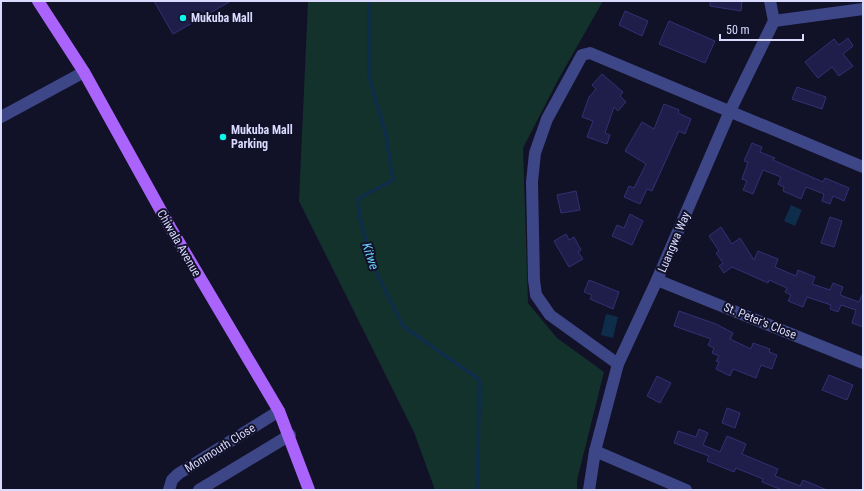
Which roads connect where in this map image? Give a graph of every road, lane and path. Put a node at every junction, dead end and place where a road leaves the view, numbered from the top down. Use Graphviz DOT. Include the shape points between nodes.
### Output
graph roads {
  1 [pos="38,1"];
  2 [pos="770,1"];
  3 [pos="863,9"];
  4 [pos="774,21"];
  5 [pos="84,72"];
  6 [pos="730,111"];
  7 [pos="1,117"];
  8 [pos="863,167"];
  9 [pos="657,280"];
  10 [pos="863,363"];
  11 [pos="618,364"];
  12 [pos="279,411"];
  13 [pos="290,435"];
  14 [pos="595,450"];
  15 [pos="169,490"];
  16 [pos="199,490"];
  17 [pos="309,490"];
  18 [pos="589,490"];
  19 [pos="686,490"];
  1 -- 5 [label="main road, Chiwala Avenue"];
  2 -- 4 [label="street"];
  3 -- 4 [label="street"];
  4 -- 6 [label="street, Luangwa Way"];
  5 -- 7 [label="street"];
  5 -- 12 [label="main road, Chiwala Avenue" via="170,227"];
  6 -- 8 [label="street"];
  6 -- 9 [label="street, Luangwa Way"];
  6 -- 11 [label="street" via="586,53 579,58 547,119 535,153 532,182 536,295 550,315"];
  9 -- 10 [label="street, St. Peter's Close"];
  9 -- 11 [label="street, Luangwa Way"];
  11 -- 14 [label="street, Luangwa Way"];
  12 -- 13 [label="main road, Chiwala Avenue"];
  12 -- 15 [label="street, Monmouth Close" via="178,474 172,480"];
  13 -- 16 [label="street"];
  13 -- 17 [label="main road, Chiwala Avenue"];
  14 -- 18 [label="street, Luangwa Way"];
  14 -- 19 [label="street"];
}
